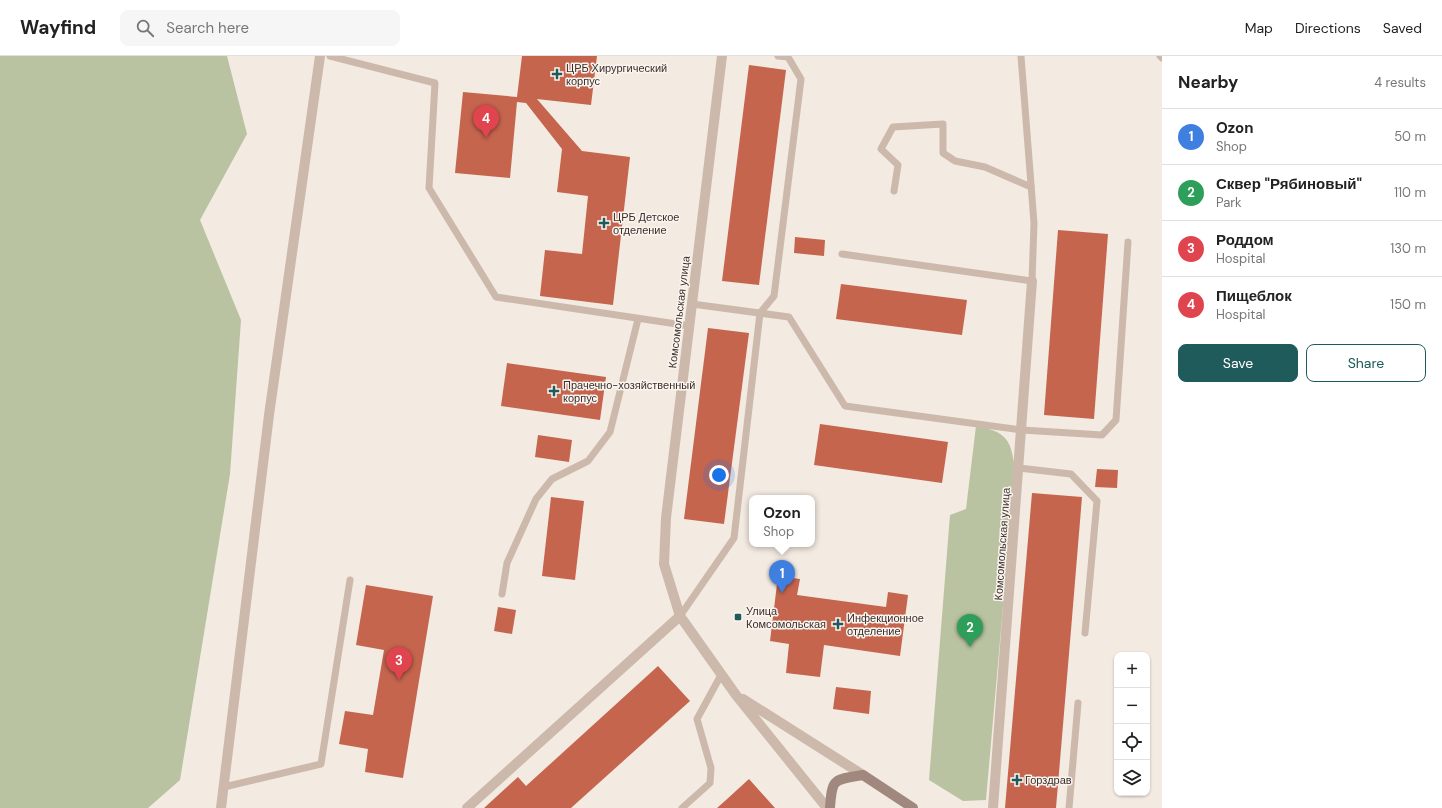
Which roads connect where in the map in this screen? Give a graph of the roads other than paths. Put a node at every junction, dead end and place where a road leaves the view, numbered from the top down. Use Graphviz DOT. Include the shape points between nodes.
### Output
graph roads {
  1 [pos="320,56"];
  2 [pos="330,56"];
  3 [pos="722,56"];
  4 [pos="778,56"];
  5 [pos="1021,56"];
  6 [pos="1031,187"];
  7 [pos="894,191"];
  8 [pos="1128,242"];
  9 [pos="842,254"];
  10 [pos="1032,281"];
  11 [pos="692,304"];
  12 [pos="760,313"];
  13 [pos="638,319"];
  14 [pos="690,326"];
  15 [pos="1022,430"];
  16 [pos="1019,468"];
  17 [pos="350,580"];
  18 [pos="502,594"];
  19 [pos="680,616"];
  20 [pos="1085,633"];
  21 [pos="721,675"];
  22 [pos="736,695"];
  23 [pos="1078,703"];
  24 [pos="863,775"];
  25 [pos="224,787"];
  26 [pos="221,808"];
  27 [pos="467,808"];
  28 [pos="682,808"];
  29 [pos="828,808"];
  30 [pos="913,808"];
  31 [pos="993,808"];
  32 [pos="1069,808"];
  1 -- 25 [label="street" via="269,414"];
  2 -- 13 [label="lane" via="435,83 429,188 496,297"];
  3 -- 11 [label="street, Комсомольская улица"];
  4 -- 12 [label="lane" via="788,57 800,79 774,296"];
  5 -- 6 [label="lane"];
  6 -- 7 [label="lane" via="985,168 955,161 943,153 943,124 893,127 881,149 898,165"];
  6 -- 10 [label="lane" via="1034,223"];
  8 -- 15 [label="lane" via="1116,420 1102,435"];
  9 -- 10 [label="lane"];
  10 -- 15 [label="street, Комсомольская улица"];
  11 -- 12 [label="lane"];
  11 -- 14 [label="street, Комсомольская улица"];
  12 -- 15 [label="lane" via="789,318 845,406"];
  12 -- 19 [label="lane" via="734,538"];
  13 -- 14 [label="lane"];
  13 -- 18 [label="lane" via="610,432 588,460 552,479 536,499 507,563"];
  14 -- 19 [label="street, Комсомольская улица" via="666,518 664,564"];
  15 -- 16 [label="street, Комсомольская улица"];
  16 -- 20 [label="lane" via="1071,474 1096,501"];
  16 -- 31 [label="street, Комсомольская улица"];
  17 -- 25 [label="lane" via="321,764"];
  19 -- 21 [label="street, Комсомольская улица"];
  19 -- 27 [label="street"];
  21 -- 22 [label="street, Комсомольская улица"];
  21 -- 28 [label="lane" via="697,719 711,768 710,783"];
  22 -- 24 [label="street, Комсомольская улица"];
  22 -- 29 [label="street, Комсомольская улица"];
  23 -- 32 [label="lane"];
  24 -- 29 [label="street, Комсомольская улица" via="839,779 831,788"];
  24 -- 30 [label="street"];
  25 -- 26 [label="street"];
}
